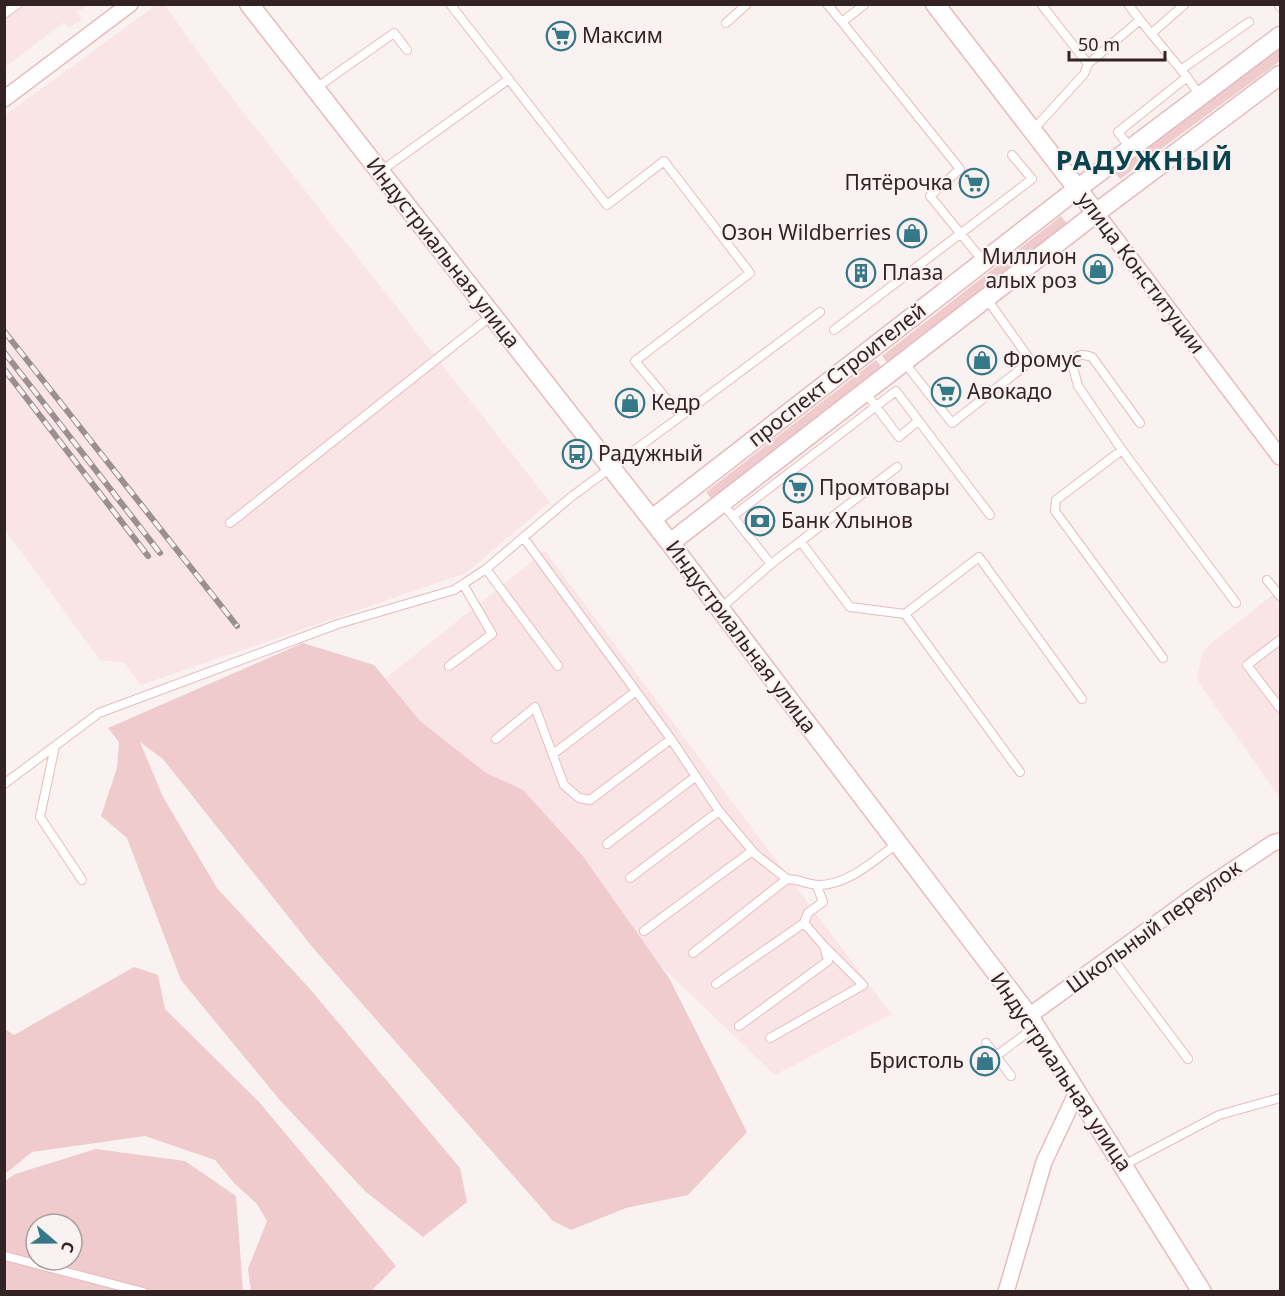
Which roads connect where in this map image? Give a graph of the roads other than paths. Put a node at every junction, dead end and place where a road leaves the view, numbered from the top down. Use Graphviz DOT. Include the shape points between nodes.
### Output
graph roads {
  1 [pos="18,4"];
  2 [pos="130,4"];
  3 [pos="249,4"];
  4 [pos="450,4"];
  5 [pos="747,4"];
  6 [pos="827,4"];
  7 [pos="865,4"];
  8 [pos="935,4"];
  9 [pos="1041,4"];
  10 [pos="1128,4"];
  11 [pos="1185,4"];
  12 [pos="4,14"];
  13 [pos="1140,20"];
  14 [pos="842,22"];
  15 [pos="1249,22"];
  16 [pos="726,23"];
  17 [pos="1152,33"];
  18 [pos="1281,36"];
  19 [pos="406,50"];
  20 [pos="1088,64"];
  21 [pos="1182,69"];
  22 [pos="1281,75"];
  23 [pos="1187,77"];
  24 [pos="509,79"];
  25 [pos="314,89"];
  26 [pos="1200,96"];
  27 [pos="4,99"];
  28 [pos="1032,131"];
  29 [pos="1131,149"];
  30 [pos="1012,155"];
  31 [pos="380,172"];
  32 [pos="1077,189"];
  33 [pos="1096,213"];
  34 [pos="961,234"];
  35 [pos="984,262"];
  36 [pos="986,298"];
  37 [pos="820,312"];
  38 [pos="492,315"];
  39 [pos="834,330"];
  40 [pos="903,362"];
  41 [pos="870,400"];
  42 [pos="681,416"];
  43 [pos="918,421"];
  44 [pos="1140,423"];
  45 [pos="1122,450"];
  46 [pos="1281,457"];
  47 [pos="611,467"];
  48 [pos="897,467"];
  49 [pos="728,509"];
  50 [pos="990,515"];
  51 [pos="652,519"];
  52 [pos="230,523"];
  53 [pos="523,537"];
  54 [pos="801,542"];
  55 [pos="670,543"];
  56 [pos="771,564"];
  57 [pos="486,568"];
  58 [pos="1267,580"];
  59 [pos="463,584"];
  60 [pos="1281,596"];
  61 [pos="1236,603"];
  62 [pos="720,609"];
  63 [pos="905,614"];
  64 [pos="1281,640"];
  65 [pos="1164,658"];
  66 [pos="449,666"];
  67 [pos="558,666"];
  68 [pos="635,692"];
  69 [pos="1082,699"];
  70 [pos="1281,708"];
  71 [pos="671,738"];
  72 [pos="496,739"];
  73 [pos="55,746"];
  74 [pos="553,754"];
  75 [pos="1020,772"];
  76 [pos="695,777"];
  77 [pos="4,784"];
  78 [pos="719,811"];
  79 [pos="1281,841"];
  80 [pos="898,843"];
  81 [pos="607,844"];
  82 [pos="753,851"];
  83 [pos="630,878"];
  84 [pos="787,879"];
  85 [pos="82,880"];
  86 [pos="817,886"];
  87 [pos="804,923"];
  88 [pos="644,931"];
  89 [pos="824,946"];
  90 [pos="693,953"];
  91 [pos="1112,956"];
  92 [pos="716,984"];
  93 [pos="1033,1021"];
  94 [pos="739,1026"];
  95 [pos="770,1038"];
  96 [pos="986,1043"];
  97 [pos="996,1056"];
  98 [pos="1188,1059"];
  99 [pos="1011,1076"];
  100 [pos="1077,1092"];
  101 [pos="1281,1098"];
  102 [pos="1124,1165"];
  103 [pos="5,1256"];
  104 [pos="143,1292"];
  105 [pos="1006,1292"];
  106 [pos="1202,1292"];
  1 -- 12 [label="lane"];
  2 -- 27 [label="street"];
  3 -- 25 [label="street, Индустриальная улица"];
  4 -- 24 [label="lane"];
  5 -- 16 [label="lane"];
  6 -- 14 [label="lane"];
  7 -- 14 [label="lane"];
  8 -- 28 [label="street, улица Конституции"];
  9 -- 20 [label="lane"];
  10 -- 13 [label="lane"];
  11 -- 17 [label="lane"];
  13 -- 17 [label="lane"];
  13 -- 20 [label="lane"];
  14 -- 34 [label="lane" via="960,169 930,196"];
  15 -- 21 [label="lane"];
  17 -- 21 [label="lane"];
  18 -- 26 [label="street, проспект Строителей"];
  19 -- 25 [label="lane" via="394,33"];
  20 -- 28 [label="lane" via="1084,74"];
  21 -- 23 [label="lane"];
  22 -- 33 [label="street, проспект Строителей"];
  23 -- 26 [label="lane"];
  23 -- 29 [label="lane" via="1118,132"];
  24 -- 31 [label="lane"];
  24 -- 42 [label="lane" via="607,205 664,161 750,273 634,361"];
  25 -- 31 [label="street, Индустриальная улица"];
  26 -- 29 [label="street, проспект Строителей"];
  28 -- 32 [label="street, улица Конституции"];
  29 -- 32 [label="street, проспект Строителей"];
  30 -- 34 [label="lane" via="1032,179"];
  31 -- 38 [label="street, Индустриальная улица"];
  32 -- 33 [label="street, улица Конституции"];
  32 -- 35 [label="street, проспект Строителей"];
  33 -- 36 [label="street, проспект Строителей"];
  33 -- 46 [label="street, улица Конституции"];
  34 -- 35 [label="lane"];
  34 -- 39 [label="lane"];
  35 -- 51 [label="street, проспект Строителей"];
  36 -- 40 [label="street, проспект Строителей"];
  36 -- 40 [label="lane" via="1031,361 952,423"];
  37 -- 42 [label="lane"];
  38 -- 47 [label="street, Индустриальная улица"];
  38 -- 52 [label="lane"];
  40 -- 41 [label="street, проспект Строителей"];
  41 -- 43 [label="lane" via="893,388"];
  41 -- 43 [label="lane" via="899,437"];
  41 -- 49 [label="street, проспект Строителей"];
  42 -- 47 [label="lane"];
  43 -- 50 [label="lane"];
  44 -- 45 [label="lane" via="1092,357 1075,357 1072,363 1078,386"];
  45 -- 61 [label="lane"];
  45 -- 65 [label="lane" via="1056,500 1055,511"];
  47 -- 51 [label="street, Индустриальная улица"];
  47 -- 53 [label="lane"];
  48 -- 54 [label="lane"];
  49 -- 55 [label="street, проспект Строителей"];
  49 -- 56 [label="lane"];
  51 -- 55 [label="street, Индустриальная улица"];
  53 -- 57 [label="lane"];
  53 -- 68 [label="lane"];
  54 -- 56 [label="lane"];
  54 -- 63 [label="lane" via="850,607"];
  55 -- 62 [label="street, Индустриальная улица"];
  56 -- 62 [label="lane"];
  57 -- 59 [label="lane"];
  57 -- 67 [label="lane"];
  58 -- 60 [label="lane"];
  59 -- 66 [label="lane" via="492,634"];
  59 -- 73 [label="lane" via="338,624 99,713"];
  62 -- 80 [label="street, Индустриальная улица"];
  63 -- 69 [label="lane" via="979,557"];
  63 -- 75 [label="lane"];
  64 -- 70 [label="lane" via="1247,665"];
  68 -- 71 [label="lane"];
  68 -- 74 [label="lane"];
  71 -- 74 [label="lane" via="590,800 579,798 564,785"];
  71 -- 76 [label="lane"];
  72 -- 74 [label="lane" via="535,707"];
  73 -- 77 [label="lane"];
  73 -- 85 [label="lane" via="40,817"];
  76 -- 78 [label="lane"];
  76 -- 81 [label="lane"];
  78 -- 82 [label="lane"];
  78 -- 83 [label="lane"];
  79 -- 91 [label="street, Школьный переулок" via="1201,891"];
  80 -- 86 [label="lane" via="841,883"];
  80 -- 93 [label="street, Индустриальная улица"];
  82 -- 84 [label="lane"];
  82 -- 88 [label="lane"];
  84 -- 86 [label="lane"];
  84 -- 90 [label="lane"];
  86 -- 87 [label="lane" via="823,902 808,913"];
  87 -- 89 [label="lane"];
  87 -- 92 [label="lane"];
  89 -- 94 [label="lane" via="828,961"];
  89 -- 95 [label="lane" via="863,986"];
  91 -- 93 [label="street, Школьный переулок"];
  91 -- 98 [label="lane"];
  93 -- 97 [label="lane"];
  93 -- 100 [label="street, Индустриальная улица"];
  96 -- 97 [label="lane"];
  97 -- 99 [label="lane"];
  100 -- 102 [label="street, Индустриальная улица"];
  100 -- 105 [label="street" via="1044,1162"];
  101 -- 102 [label="lane" via="1219,1115"];
  102 -- 106 [label="street, Индустриальная улица"];
  103 -- 104 [label="lane"];
}
